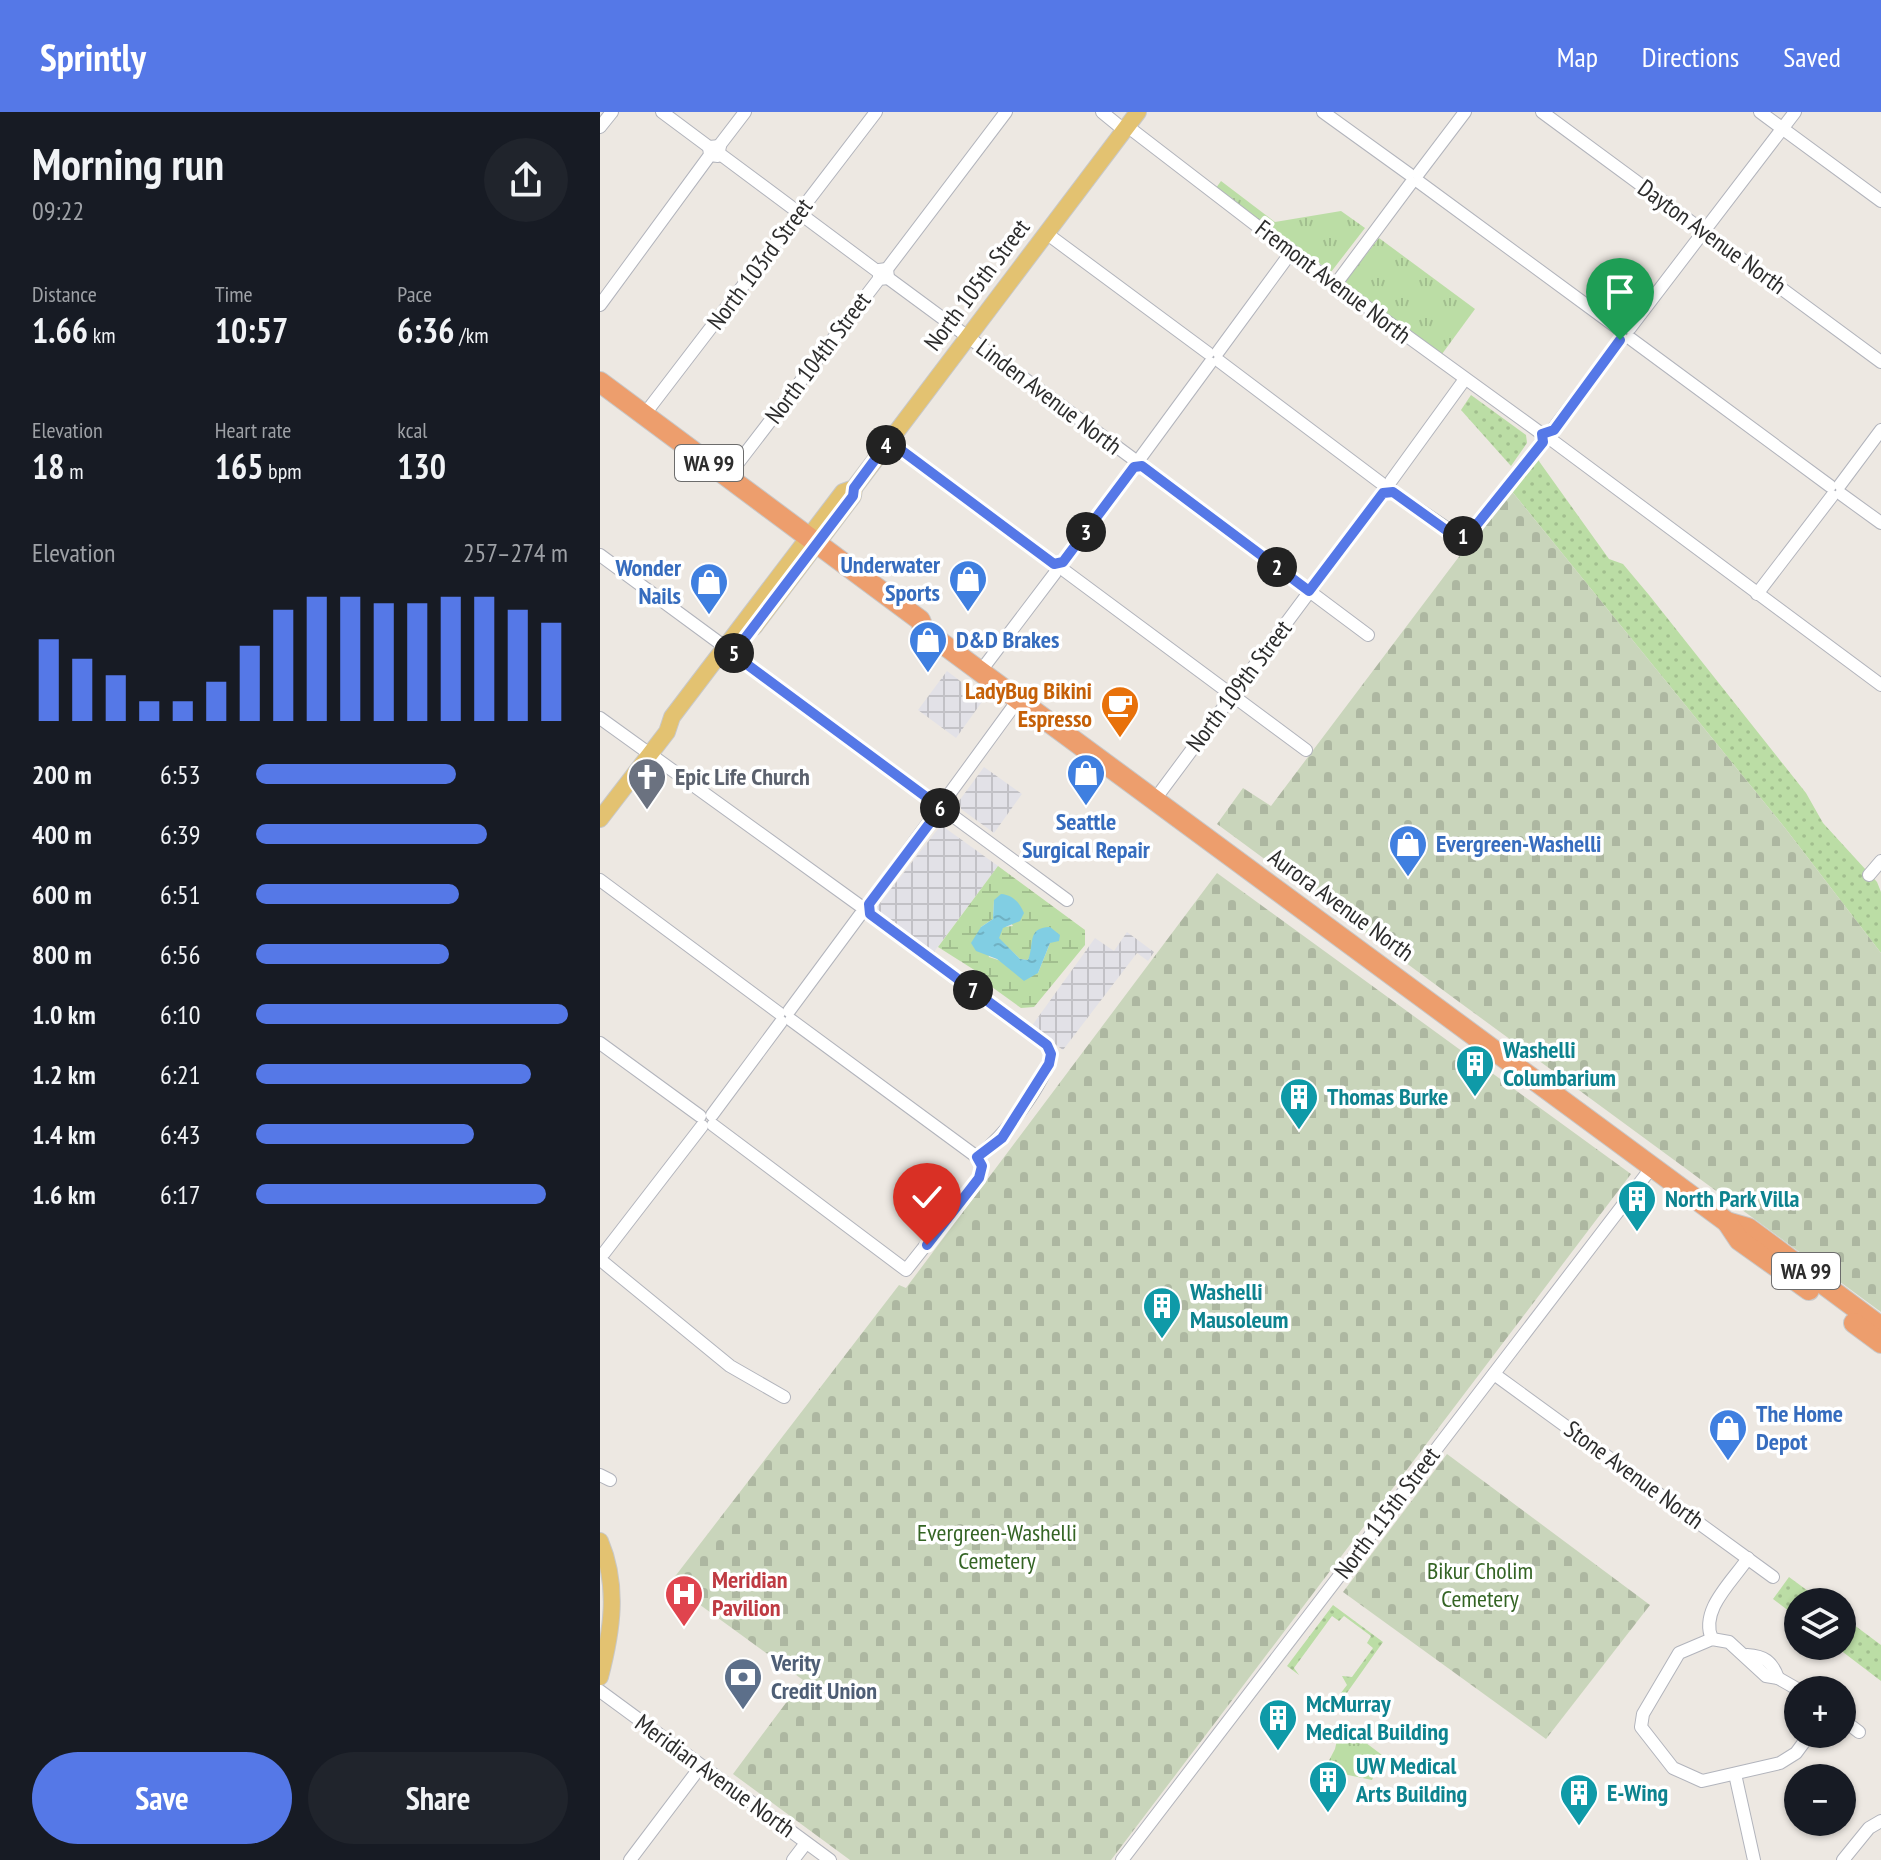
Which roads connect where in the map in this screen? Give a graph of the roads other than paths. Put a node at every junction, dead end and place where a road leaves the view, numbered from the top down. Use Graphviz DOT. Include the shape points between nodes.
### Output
graph roads {
  1 [pos="612,112"];
  2 [pos="662,112"];
  3 [pos="745,112"];
  4 [pos="876,112"];
  5 [pos="1006,112"];
  6 [pos="1102,112"];
  7 [pos="1138,112"];
  8 [pos="1323,112"];
  9 [pos="1465,112"];
  10 [pos="1542,112"];
  11 [pos="1760,112"];
  12 [pos="1795,112"];
  13 [pos="600,127"];
  14 [pos="1126,128"];
  15 [pos="1783,128"];
  16 [pos="715,150"];
  17 [pos="1414,178"];
  18 [pos="1881,201"];
  19 [pos="798,214"];
  20 [pos="1704,231"];
  21 [pos="1046,233"];
  22 [pos="1292,251"];
  23 [pos="883,274"];
  24 [pos="1335,285"];
  25 [pos="600,305"];
  26 [pos="1625,334"];
  27 [pos="968,336"];
  28 [pos="1214,357"];
  29 [pos="1881,362"];
  30 [pos="1465,379"];
  31 [pos="600,382"];
  32 [pos="600,397"];
  33 [pos="644,415"];
  34 [pos="1881,430"];
  35 [pos="1547,437"];
  36 [pos="889,441"];
  37 [pos="1137,462"];
  38 [pos="728,476"];
  39 [pos="1387,487"];
  40 [pos="1836,490"];
  41 [pos="1881,523"];
  42 [pos="809,546"];
  43 [pos="600,555"];
  44 [pos="1059,567"];
  45 [pos="1309,591"];
  46 [pos="1757,594"];
  47 [pos="1368,635"];
  48 [pos="729,651"];
  49 [pos="980,672"];
  50 [pos="1881,685"];
  51 [pos="1231,695"];
  52 [pos="1018,700"];
  53 [pos="600,718"];
  54 [pos="1306,750"];
  55 [pos="650,754"];
  56 [pos="1153,802"];
  57 [pos="941,808"];
  58 [pos="600,819"];
  59 [pos="1881,861"];
  60 [pos="1869,875"];
  61 [pos="600,880"];
  62 [pos="1067,900"];
  63 [pos="865,909"];
  64 [pos="785,1017"];
  65 [pos="600,1043"];
  66 [pos="707,1120"];
  67 [pos="977,1157"];
  68 [pos="1652,1167"];
  69 [pos="1727,1222"];
  70 [pos="602,1257"];
  71 [pos="1881,1327"];
  72 [pos="1881,1343"];
  73 [pos="1494,1374"];
  74 [pos="784,1397"];
  75 [pos="600,1541"];
  76 [pos="1748,1558"];
  77 [pos="1773,1577"];
  78 [pos="1712,1639"];
  79 [pos="600,1677"];
  80 [pos="1784,1681"];
  81 [pos="600,1691"];
  82 [pos="1856,1730"];
  83 [pos="1859,1732"];
  84 [pos="1798,1748"];
  85 [pos="701,1766"];
  86 [pos="1735,1774"];
  87 [pos="1881,1821"];
  88 [pos="806,1843"];
  89 [pos="1752,1859"];
  90 [pos="630,1860"];
  91 [pos="793,1860"];
  92 [pos="830,1860"];
  93 [pos="1122,1860"];
  94 [pos="1843,1860"];
  1 -- 13 [label="street"];
  2 -- 16 [label="street, Linden Avenue North"];
  3 -- 16 [label="street"];
  4 -- 19 [label="street, North 103rd Street"];
  5 -- 23 [label="street, North 104th Street"];
  6 -- 14 [label="street, Fremont Avenue North"];
  7 -- 14 [label="main road, North 105th Street"];
  8 -- 17 [label="street"];
  9 -- 17 [label="street"];
  10 -- 20 [label="street, Dayton Avenue North"];
  11 -- 15 [label="street"];
  12 -- 15 [label="street"];
  14 -- 21 [label="main road, North 105th Street"];
  14 -- 22 [label="street, Fremont Avenue North"];
  15 -- 18 [label="street"];
  15 -- 20 [label="street"];
  16 -- 19 [label="street, Linden Avenue North"];
  16 -- 25 [label="street"];
  17 -- 24 [label="street"];
  17 -- 26 [label="street"];
  19 -- 23 [label="street, Linden Avenue North"];
  19 -- 33 [label="street, North 103rd Street"];
  20 -- 26 [label="street"];
  20 -- 29 [label="street, Dayton Avenue North"];
  21 -- 27 [label="main road, North 105th Street"];
  21 -- 28 [label="street"];
  22 -- 24 [label="street, Fremont Avenue North"];
  22 -- 28 [label="street"];
  23 -- 27 [label="street, Linden Avenue North"];
  23 -- 38 [label="street, North 104th Street"];
  24 -- 30 [label="street, Fremont Avenue North"];
  26 -- 35 [label="street"];
  26 -- 40 [label="street"];
  27 -- 36 [label="main road, North 105th Street"];
  27 -- 37 [label="street, Linden Avenue North"];
  28 -- 37 [label="street"];
  28 -- 39 [label="street"];
  30 -- 35 [label="street, Fremont Avenue North"];
  30 -- 39 [label="street, North 109th Street"];
  31 -- 33 [label="highway, Aurora Avenue North / WA 99"];
  32 -- 42 [label="highway, Aurora Avenue North / WA 99"];
  33 -- 38 [label="highway, Aurora Avenue North / WA 99"];
  34 -- 40 [label="street"];
  35 -- 39 [label="street" via="1470,533 1460,537"];
  35 -- 46 [label="street, Fremont Avenue North"];
  36 -- 42 [label="main road, North 105th Street" via="854,488 843,492"];
  36 -- 44 [label="street"];
  37 -- 44 [label="street"];
  37 -- 45 [label="street, Linden Avenue North"];
  38 -- 42 [label="highway, Aurora Avenue North / WA 99"];
  39 -- 45 [label="street, North 109th Street"];
  40 -- 41 [label="street"];
  40 -- 46 [label="street"];
  42 -- 48 [label="main road, North 105th Street"];
  42 -- 49 [label="highway, Aurora Avenue North / WA 99" via="913,631 924,630"];
  43 -- 48 [label="street"];
  44 -- 49 [label="street"];
  44 -- 51 [label="street"];
  45 -- 47 [label="street, Linden Avenue North"];
  45 -- 51 [label="street, North 109th Street"];
  46 -- 50 [label="street, Fremont Avenue North"];
  48 -- 55 [label="main road, North 105th Street" via="677,726"];
  48 -- 57 [label="street"];
  49 -- 52 [label="highway, Aurora Avenue North / WA 99"];
  51 -- 54 [label="street"];
  51 -- 56 [label="street, North 109th Street"];
  52 -- 56 [label="highway, Aurora Avenue North / WA 99"];
  52 -- 57 [label="street"];
  53 -- 55 [label="street"];
  55 -- 58 [label="main road, North 105th Street"];
  55 -- 63 [label="street"];
  56 -- 68 [label="highway, Aurora Avenue North / WA 99"];
  57 -- 62 [label="street"];
  57 -- 63 [label="street"];
  59 -- 60 [label="street"];
  61 -- 64 [label="street"];
  63 -- 64 [label="street"];
  63 -- 67 [label="street" via="1047,1045 1051,1054 1040,1078 1002,1138"];
  64 -- 66 [label="street"];
  64 -- 67 [label="street"];
  65 -- 66 [label="street"];
  66 -- 67 [label="street" via="906,1270 979,1178 982,1166"];
  66 -- 70 [label="street"];
  68 -- 69 [label="highway, Aurora Avenue North / WA 99"];
  68 -- 73 [label="street, North 115th Street"];
  69 -- 71 [label="highway, Aurora Avenue North / WA 99" via="1748,1228"];
  69 -- 72 [label="highway, Aurora Avenue North / WA 99" via="1739,1240"];
  70 -- 74 [label="street" via="730,1366"];
  73 -- 76 [label="street, Stone Avenue North"];
  73 -- 93 [label="street, North 115th Street"];
  75 -- 79 [label="main road" via="613,1609"];
  76 -- 77 [label="street, Stone Avenue North"];
  76 -- 78 [label="street" via="1710,1613"];
  78 -- 80 [label="street" via="1758,1655 1774,1665"];
  78 -- 86 [label="street" via="1679,1653 1643,1714 1641,1727 1684,1776 1702,1781"];
  81 -- 85 [label="street, Meridian Avenue North"];
  82 -- 83 [label="street"];
  84 -- 86 [label="street" via="1786,1761"];
  85 -- 88 [label="street, Meridian Avenue North"];
  85 -- 90 [label="street"];
  86 -- 89 [label="street"];
  87 -- 94 [label="street"];
  88 -- 91 [label="street"];
  88 -- 92 [label="street, Meridian Avenue North"];
}
